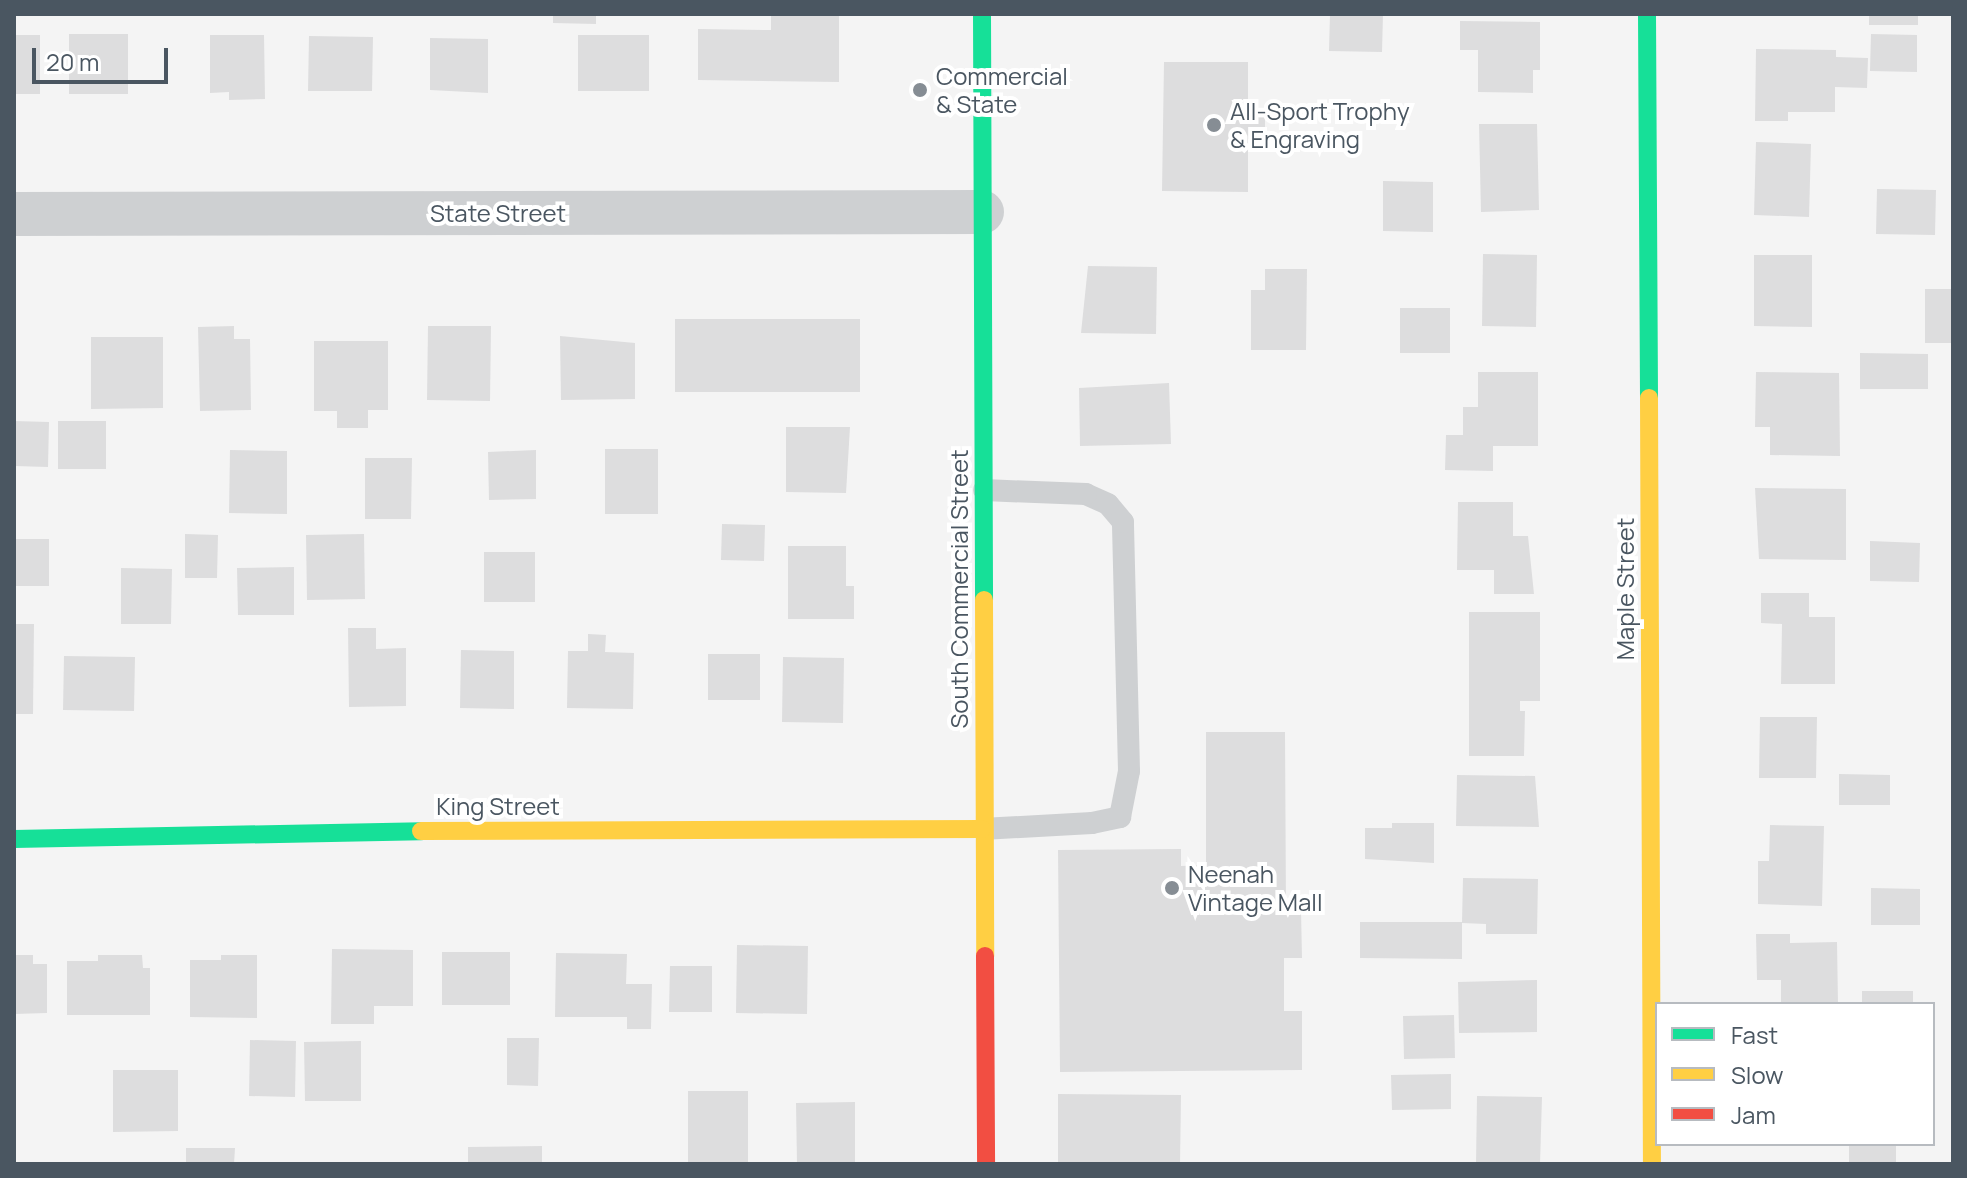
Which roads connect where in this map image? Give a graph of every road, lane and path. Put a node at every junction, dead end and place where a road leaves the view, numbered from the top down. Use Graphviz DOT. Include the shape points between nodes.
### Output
graph roads {
  1 [pos="982,14"];
  2 [pos="1647,14"];
  3 [pos="982,212"];
  4 [pos="14,214"];
  5 [pos="984,490"];
  6 [pos="982,829"];
  7 [pos="14,839"];
  8 [pos="986,1164"];
  9 [pos="1652,1164"];
  1 -- 3 [label="street, South Commercial Street"];
  2 -- 9 [label="street, Maple Street"];
  3 -- 4 [label="street, State Street"];
  3 -- 5 [label="street, South Commercial Street"];
  5 -- 6 [label="street, South Commercial Street"];
  5 -- 6 [label="lane" via="1086,494 1108,504 1123,522 1129,771 1120,817"];
  6 -- 7 [label="street, King Street" via="314,831"];
  6 -- 8 [label="street, South Commercial Street"];
}
